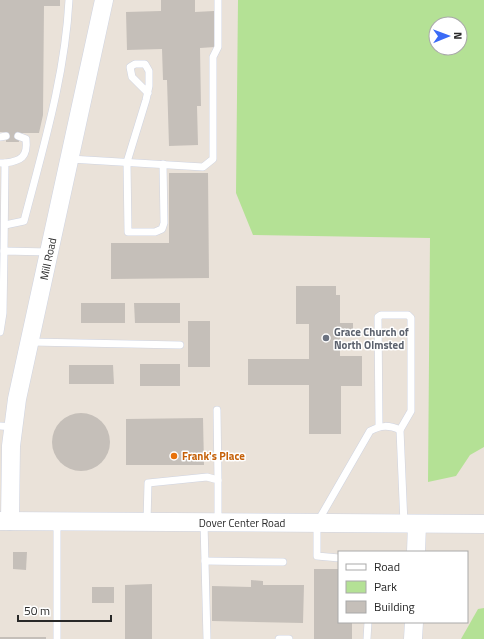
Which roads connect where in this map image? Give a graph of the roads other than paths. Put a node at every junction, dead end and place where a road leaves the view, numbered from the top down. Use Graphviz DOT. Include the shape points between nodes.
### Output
graph roads {
  1 [pos="69,0"];
  2 [pos="104,0"];
  3 [pos="218,0"];
  4 [pos="148,93"];
  5 [pos="18,136"];
  6 [pos="70,158"];
  7 [pos="127,162"];
  8 [pos="2,163"];
  9 [pos="163,164"];
  10 [pos="5,225"];
  11 [pos="4,251"];
  12 [pos="49,252"];
  13 [pos="0,332"];
  14 [pos="30,342"];
  15 [pos="180,345"];
  16 [pos="217,410"];
  17 [pos="7,426"];
  18 [pos="379,426"];
  19 [pos="400,430"];
  20 [pos="218,480"];
  21 [pos="5,521"];
  22 [pos="57,521"];
  23 [pos="147,522"];
  24 [pos="211,523"];
  25 [pos="317,523"];
  26 [pos="410,524"];
  27 [pos="484,524"];
  28 [pos="416,551"];
  29 [pos="338,558"];
  30 [pos="205,561"];
  31 [pos="283,562"];
  32 [pos="368,623"];
  33 [pos="414,623"];
  34 [pos="57,639"];
  35 [pos="207,639"];
  36 [pos="279,639"];
  37 [pos="288,639"];
  38 [pos="367,639"];
  39 [pos="413,639"];
  1 -- 10 [label="lane" via="61,74 24,221"];
  2 -- 6 [label="street, Mill Road"];
  3 -- 9 [label="lane" via="218,47 213,57 214,159 203,167"];
  4 -- 7 [label="lane"];
  5 -- 8 [label="lane" via="26,139 24,154 20,161"];
  6 -- 7 [label="lane"];
  6 -- 12 [label="street, Mill Road"];
  7 -- 9 [label="lane"];
  7 -- 9 [label="lane" via="128,232 155,232 162,229"];
  8 -- 10 [label="lane"];
  10 -- 11 [label="lane"];
  11 -- 12 [label="lane"];
  11 -- 13 [label="lane" via="3,319"];
  12 -- 14 [label="street, Mill Road"];
  14 -- 15 [label="lane"];
  14 -- 17 [label="street, Mill Road" via="17,399"];
  16 -- 20 [label="lane"];
  17 -- 21 [label="street, Mill Road"];
  18 -- 19 [label="lane" via="391,426"];
  18 -- 19 [label="lane" via="378,317 408,315 411,318 411,411"];
  18 -- 25 [label="lane" via="370,431 363,441"];
  19 -- 26 [label="lane"];
  20 -- 23 [label="lane" via="207,477 148,483"];
  20 -- 24 [label="lane"];
  21 -- 22 [label="street, Dover Center Road"];
  22 -- 23 [label="street, Dover Center Road"];
  22 -- 34 [label="lane"];
  23 -- 24 [label="street, Dover Center Road"];
  24 -- 25 [label="street, Dover Center Road"];
  24 -- 30 [label="lane"];
  25 -- 26 [label="street, Dover Center Road"];
  25 -- 29 [label="lane" via="317,556"];
  26 -- 27 [label="street, Dover Center Road"];
  26 -- 28 [label="street"];
  30 -- 31 [label="lane"];
  30 -- 35 [label="lane"];
  32 -- 38 [label="lane"];
  33 -- 39 [label="street"];
  36 -- 37 [label="lane"];
}
